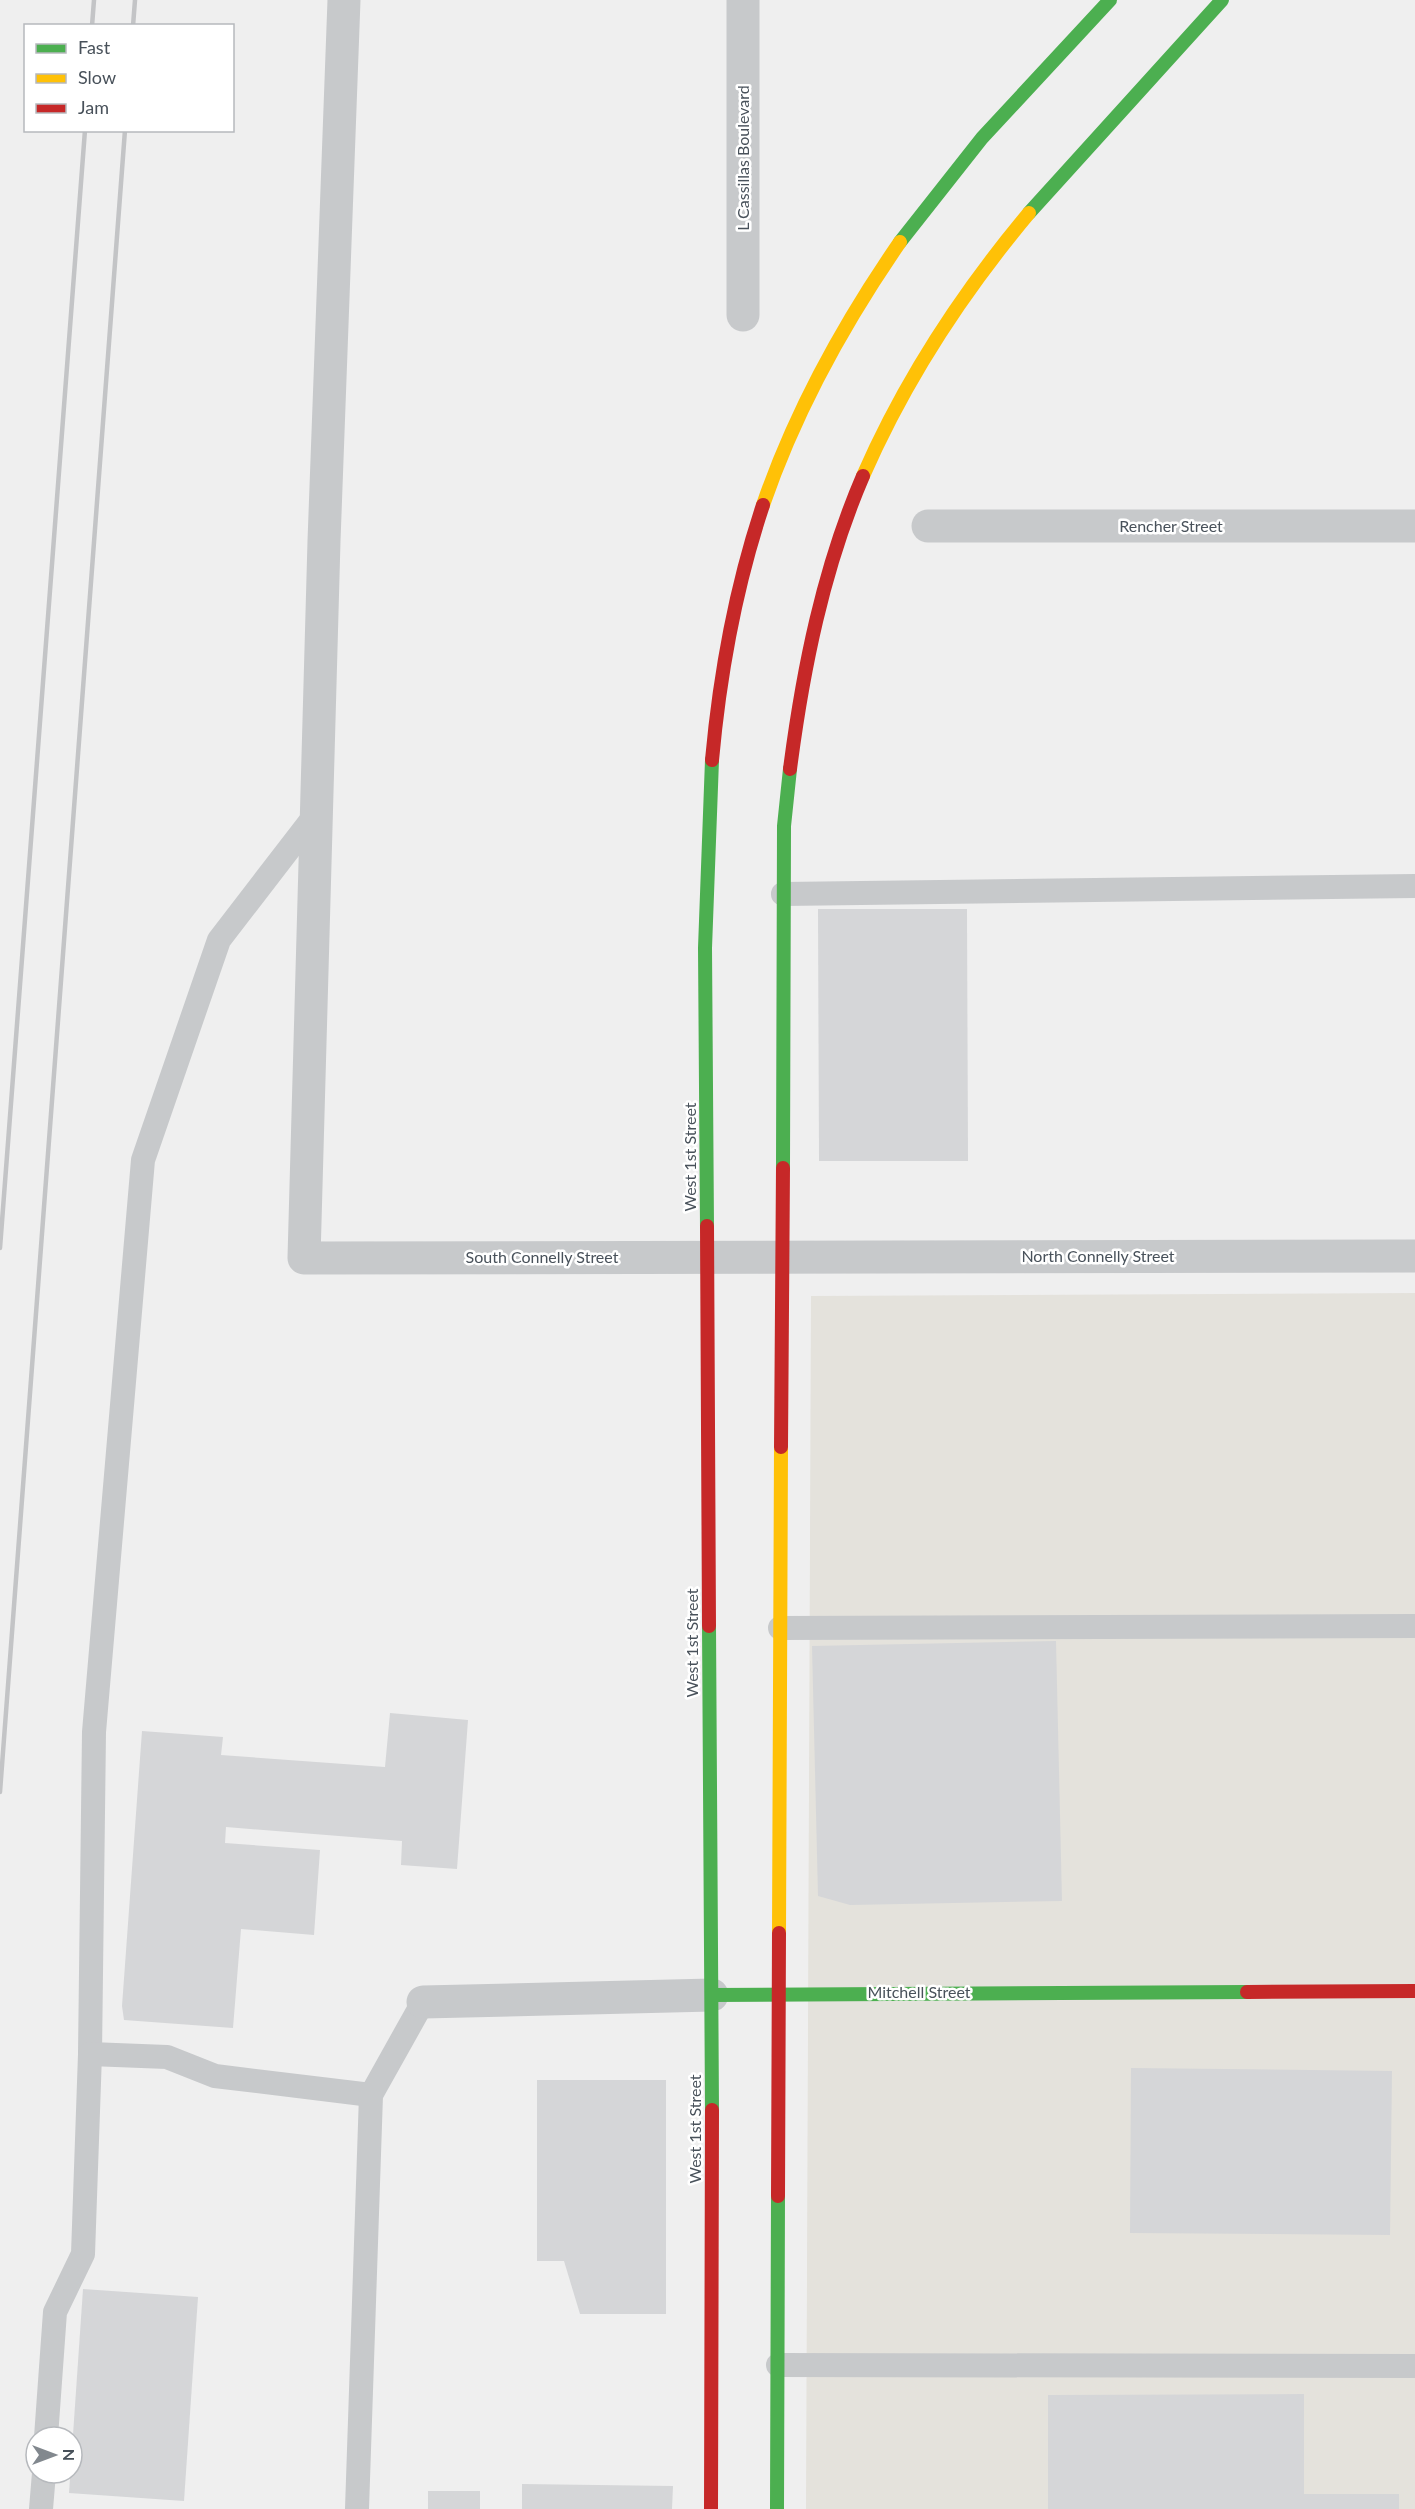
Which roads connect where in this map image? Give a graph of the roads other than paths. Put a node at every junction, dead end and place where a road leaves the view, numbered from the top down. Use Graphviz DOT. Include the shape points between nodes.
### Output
graph roads {
  1 [pos="344,0"];
  2 [pos="743,0"];
  3 [pos="1110,0"];
  4 [pos="1222,0"];
  5 [pos="743,315"];
  6 [pos="928,526"];
  7 [pos="1415,526"];
  8 [pos="316,814"];
  9 [pos="1415,886"];
  10 [pos="783,894"];
  11 [pos="1415,1256"];
  12 [pos="708,1257"];
  13 [pos="780,1257"];
  14 [pos="1415,1626"];
  15 [pos="780,1628"];
  16 [pos="1415,1991"];
  17 [pos="780,1992"];
  18 [pos="712,1995"];
  19 [pos="423,2002"];
  20 [pos="90,2054"];
  21 [pos="371,2095"];
  22 [pos="778,2365"];
  23 [pos="1415,2366"];
  24 [pos="47,2425"];
  25 [pos="43,2485"];
  26 [pos="41,2509"];
  27 [pos="357,2509"];
  28 [pos="711,2509"];
  29 [pos="777,2509"];
  1 -- 8 [label="street"];
  2 -- 5 [label="street, L Cassillas Boulevard"];
  3 -- 12 [label="main road, West 1st Street" via="993,127 895,250 849,320 816,382 781,458 750,546 730,622 709,777 705,951"];
  4 -- 10 [label="main road" via="1032,208 981,272 920,365 874,455 837,539 808,651 783,826"];
  6 -- 7 [label="street, Rencher Street"];
  8 -- 12 [label="street, South Connelly Street" via="304,1258"];
  8 -- 20 [label="lane" via="219,940 143,1160 94,1732"];
  9 -- 10 [label="lane"];
  10 -- 13 [label="main road"];
  11 -- 13 [label="street, North Connelly Street"];
  12 -- 13 [label="street, South Connelly Street"];
  12 -- 18 [label="main road, West 1st Street"];
  13 -- 15 [label="main road"];
  14 -- 15 [label="lane"];
  15 -- 17 [label="main road"];
  16 -- 17 [label="main road, Mitchell Street"];
  17 -- 18 [label="main road, Mitchell Street"];
  17 -- 22 [label="main road"];
  18 -- 19 [label="street, Mitchell Street"];
  18 -- 28 [label="main road, West 1st Street"];
  19 -- 21 [label="lane"];
  20 -- 21 [label="lane" via="167,2057 215,2076"];
  20 -- 24 [label="lane" via="83,2254 55,2312"];
  21 -- 27 [label="lane"];
  22 -- 23 [label="lane"];
  22 -- 29 [label="main road"];
  25 -- 26 [label="lane"];
}
